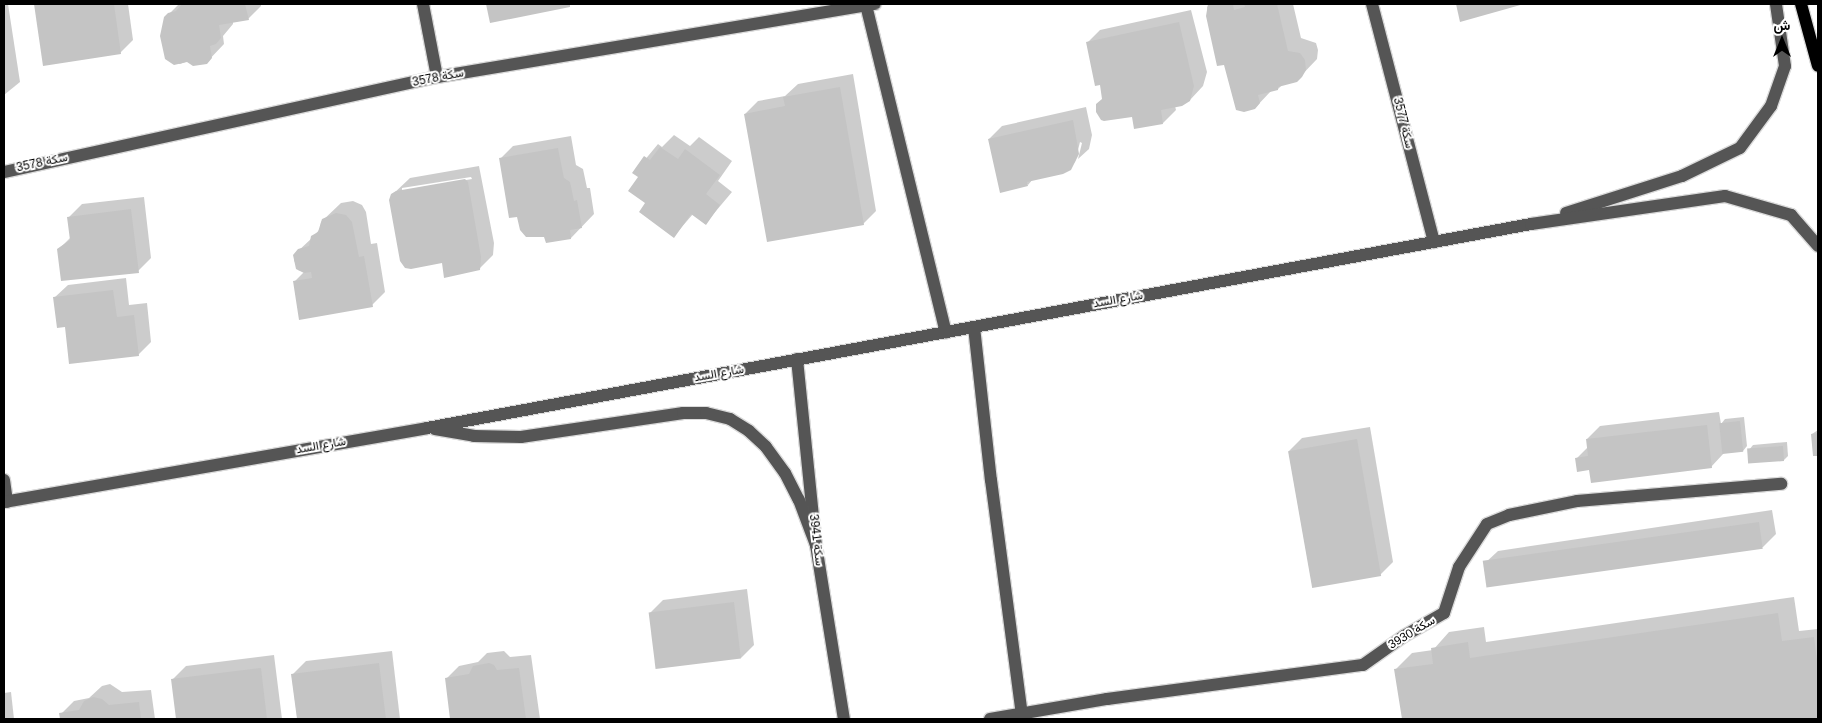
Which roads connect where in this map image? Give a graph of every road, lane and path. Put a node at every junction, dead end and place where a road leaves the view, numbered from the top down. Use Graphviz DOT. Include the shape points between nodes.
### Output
graph roads {
  1 [pos="423,4"];
  2 [pos="1372,4"];
  3 [pos="1776,4"];
  4 [pos="1801,4"];
  5 [pos="871,5"];
  6 [pos="1818,66"];
  7 [pos="438,78"];
  8 [pos="4,172"];
  9 [pos="1531,224"];
  10 [pos="1434,242"];
  11 [pos="1818,246"];
  12 [pos="974,327"];
  13 [pos="946,332"];
  14 [pos="797,359"];
  15 [pos="428,428"];
  16 [pos="4,480"];
  17 [pos="1781,484"];
  18 [pos="5,502"];
  19 [pos="816,544"];
  20 [pos="1022,714"];
  21 [pos="844,719"];
  22 [pos="990,719"];
  1 -- 7 [label="street"];
  2 -- 10 [label="street, سكة 3577"];
  3 -- 9 [label="street" via="1785,66 1771,106 1740,148 1682,176"];
  4 -- 6 [label="main road"];
  5 -- 7 [label="street, سكة 3578"];
  5 -- 13 [label="street"];
  7 -- 8 [label="street, سكة 3578"];
  9 -- 10 [label="street, شارع السد"];
  9 -- 11 [label="street" via="1725,196 1791,215"];
  10 -- 12 [label="street, شارع السد"];
  12 -- 13 [label="street, شارع السد"];
  12 -- 20 [label="street"];
  13 -- 14 [label="street, شارع السد"];
  14 -- 15 [label="street, شارع السد"];
  14 -- 19 [label="street, سكة 3941"];
  15 -- 18 [label="street, شارع السد"];
  15 -- 19 [label="street" via="474,436 521,437 683,413 706,413 730,419 766,447 785,473"];
  16 -- 18 [label="street"];
  17 -- 20 [label="street, سكة 3930" via="1577,501 1509,515 1486,524 1458,567 1444,612 1363,664 1107,698"];
  19 -- 21 [label="street, سكة 3941"];
  20 -- 22 [label="street, سكة 3930"];
}
